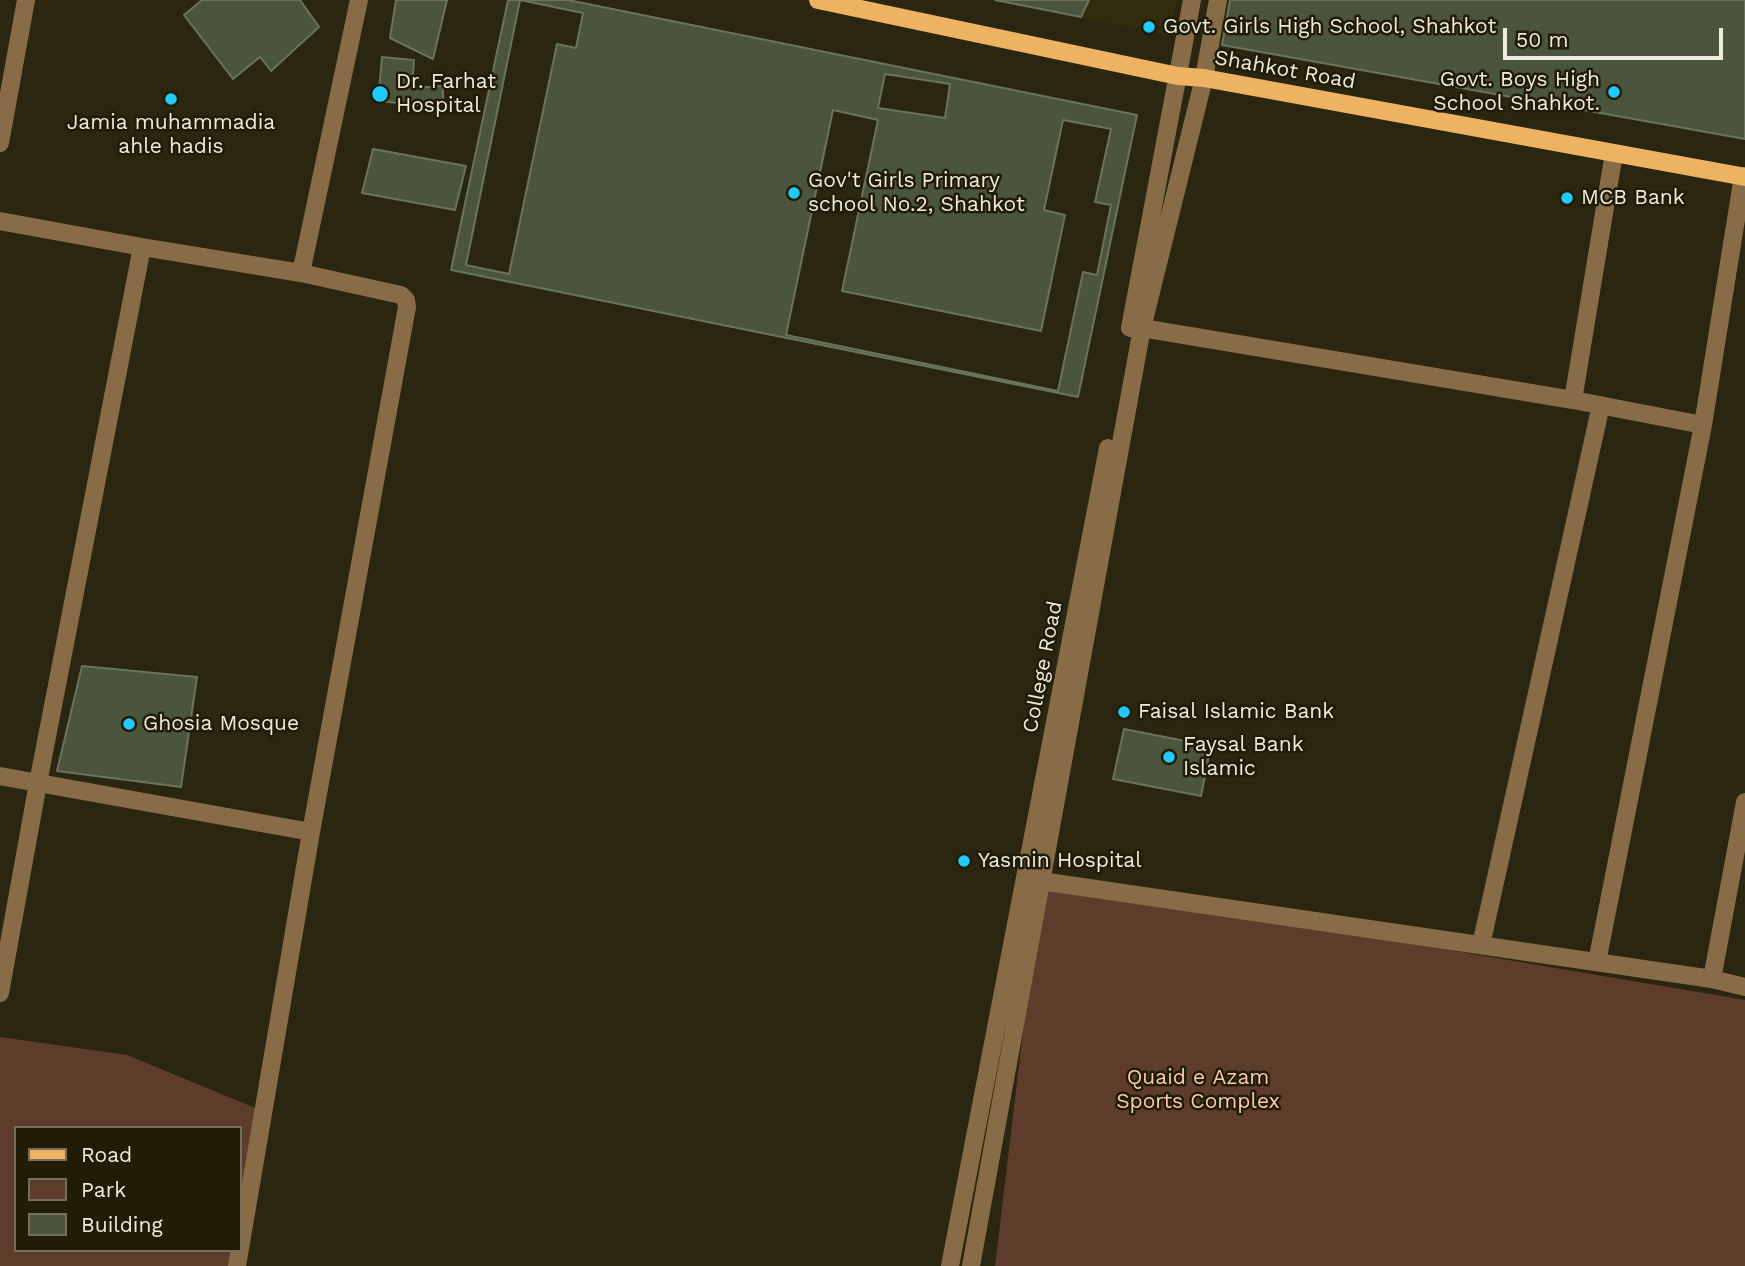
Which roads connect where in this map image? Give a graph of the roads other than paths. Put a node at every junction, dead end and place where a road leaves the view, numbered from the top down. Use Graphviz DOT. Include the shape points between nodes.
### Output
graph roads {
  1 [pos="26,0"];
  2 [pos="359,0"];
  3 [pos="818,0"];
  4 [pos="1192,0"];
  5 [pos="1218,0"];
  6 [pos="1178,76"];
  7 [pos="1204,78"];
  8 [pos="0,143"];
  9 [pos="1614,153"];
  10 [pos="1744,176"];
  11 [pos="0,221"];
  12 [pos="142,247"];
  13 [pos="301,273"];
  14 [pos="1142,328"];
  15 [pos="1573,400"];
  16 [pos="1601,405"];
  17 [pos="1703,425"];
  18 [pos="0,776"];
  19 [pos="38,783"];
  20 [pos="1745,802"];
  21 [pos="311,832"];
  22 [pos="1041,881"];
  23 [pos="1481,945"];
  24 [pos="1597,962"];
  25 [pos="1712,979"];
  26 [pos="1745,987"];
  27 [pos="0,993"];
  28 [pos="242,1237"];
  29 [pos="950,1266"];
  30 [pos="971,1266"];
  1 -- 8 [label="street"];
  2 -- 13 [label="street"];
  3 -- 6 [label="main road, Shahkot Road"];
  4 -- 6 [label="street, College Road"];
  5 -- 7 [label="street, College Road"];
  6 -- 7 [label="main road, Shahkot Road"];
  6 -- 29 [label="street, College Road"];
  7 -- 9 [label="main road, Shahkot Road"];
  7 -- 14 [label="street, College Road"];
  9 -- 10 [label="main road, Shahkot Road"];
  9 -- 15 [label="street"];
  10 -- 17 [label="street"];
  11 -- 12 [label="street"];
  12 -- 13 [label="street"];
  12 -- 19 [label="street"];
  13 -- 21 [label="street" via="401,295 407,307"];
  14 -- 15 [label="street"];
  14 -- 22 [label="street, College Road"];
  15 -- 16 [label="street"];
  16 -- 17 [label="street"];
  16 -- 23 [label="street"];
  17 -- 24 [label="street"];
  18 -- 19 [label="street"];
  19 -- 21 [label="street"];
  19 -- 27 [label="street"];
  20 -- 25 [label="street"];
  21 -- 28 [label="street"];
  22 -- 23 [label="street"];
  22 -- 30 [label="street, College Road"];
  23 -- 24 [label="street"];
  24 -- 25 [label="street"];
  25 -- 26 [label="street"];
}
